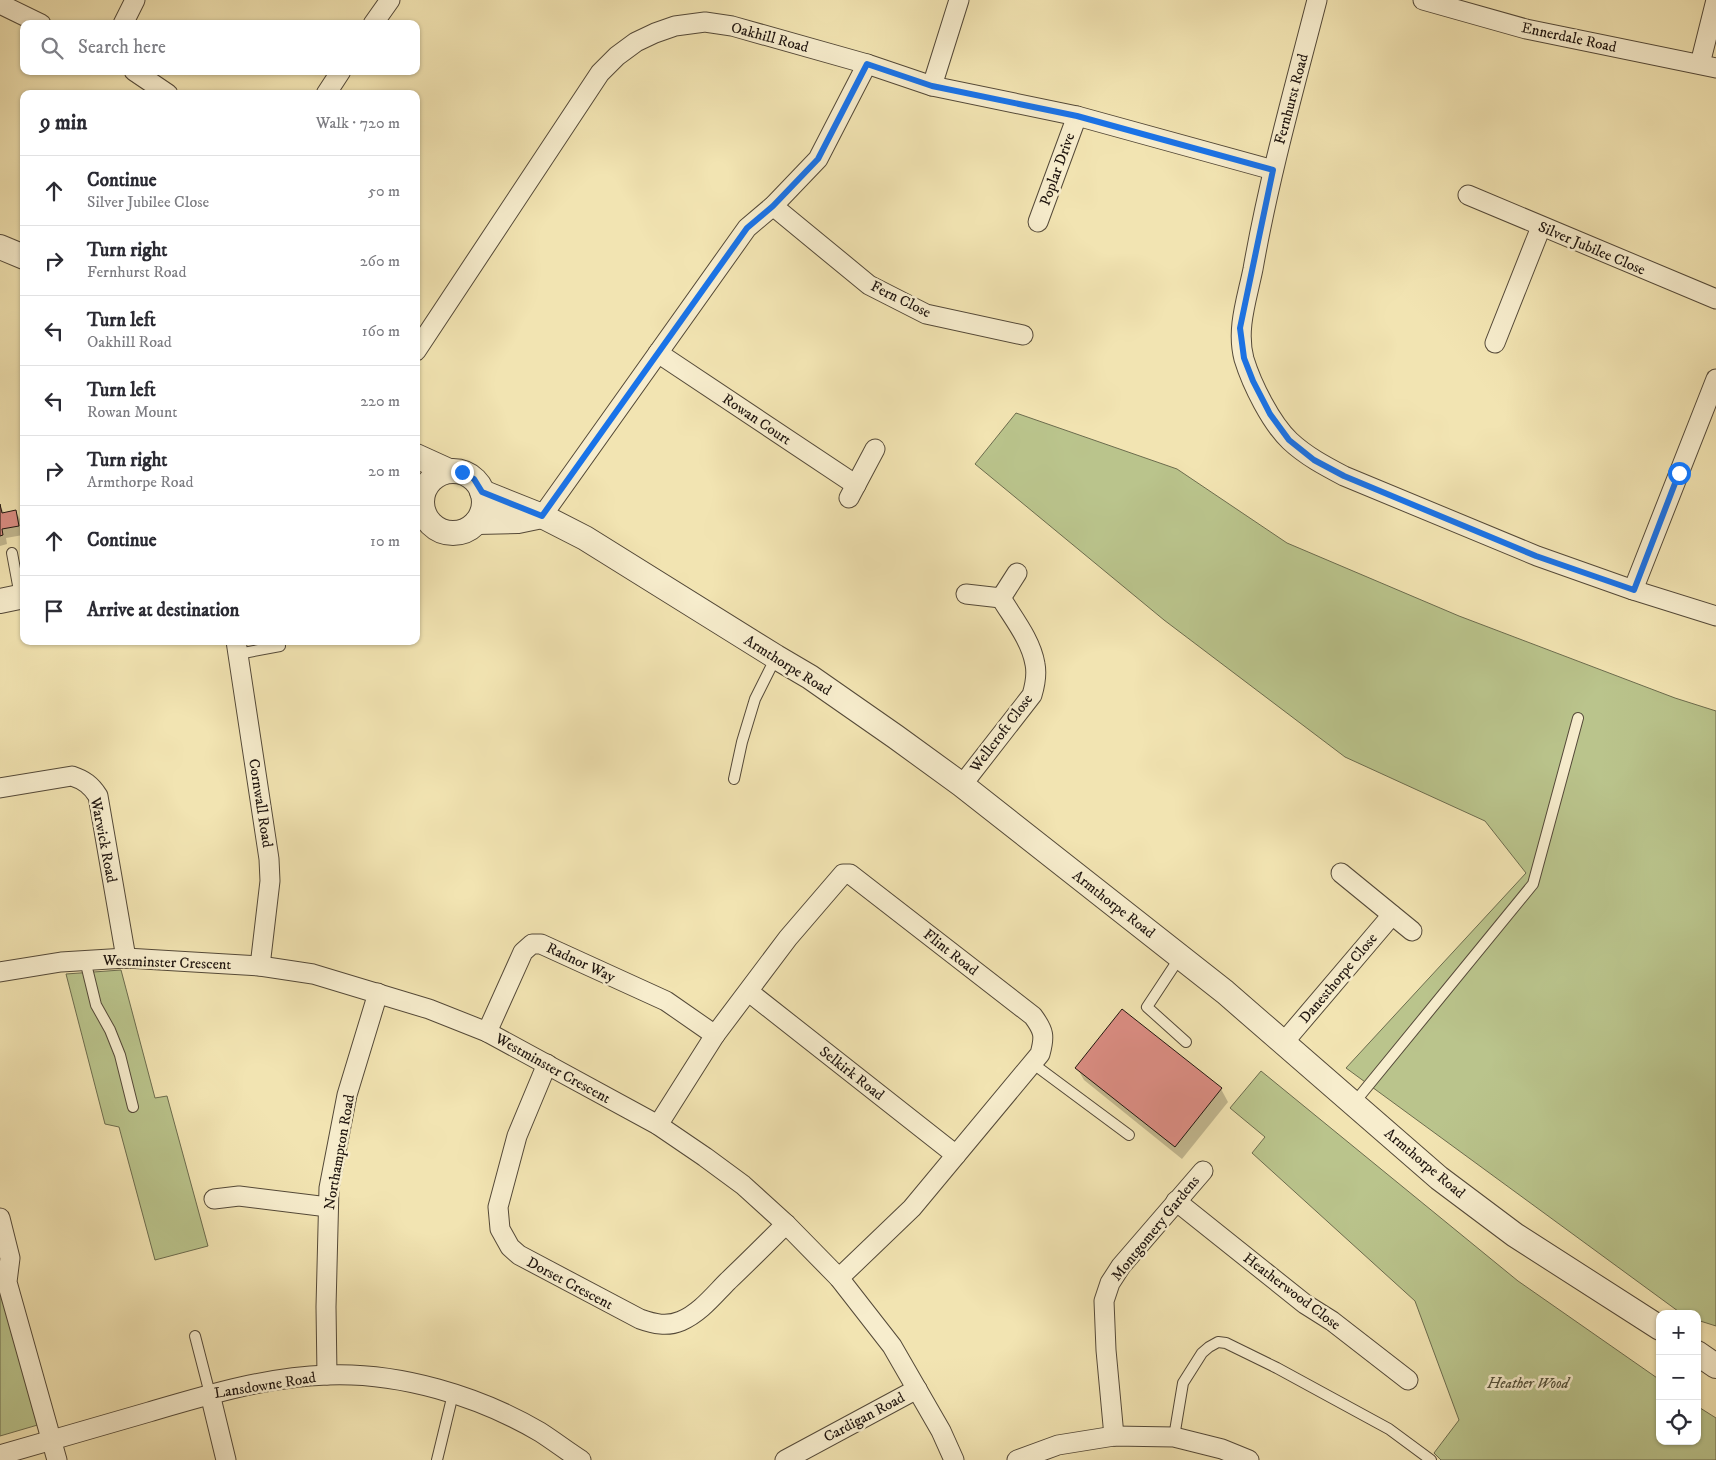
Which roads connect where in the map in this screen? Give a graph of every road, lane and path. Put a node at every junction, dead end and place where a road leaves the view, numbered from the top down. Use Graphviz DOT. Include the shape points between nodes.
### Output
graph roads {
  1 [pos="135,0"];
  2 [pos="390,0"];
  3 [pos="959,0"];
  4 [pos="1317,0"];
  5 [pos="1423,0"];
  6 [pos="1716,0"];
  7 [pos="0,4"];
  8 [pos="33,20"];
  9 [pos="125,20"];
  10 [pos="377,20"];
  11 [pos="867,64"];
  12 [pos="1708,66"];
  13 [pos="140,75"];
  14 [pos="338,75"];
  15 [pos="932,86"];
  16 [pos="162,90"];
  17 [pos="329,90"];
  18 [pos="1077,116"];
  19 [pos="1273,170"];
  20 [pos="1468,195"];
  21 [pos="773,206"];
  22 [pos="1038,222"];
  23 [pos="1541,227"];
  24 [pos="0,247"];
  25 [pos="20,255"];
  26 [pos="1716,299"];
  27 [pos="1023,335"];
  28 [pos="1495,344"];
  29 [pos="420,345"];
  30 [pos="658,353"];
  31 [pos="1716,379"];
  32 [pos="876,449"];
  33 [pos="420,458"];
  34 [pos="449,471"];
  35 [pos="482,492"];
  36 [pos="420,498"];
  37 [pos="420,503"];
  38 [pos="542,516"];
  39 [pos="477,522"];
  40 [pos="444,533"];
  41 [pos="420,535"];
  42 [pos="12,553"];
  43 [pos="1017,573"];
  44 [pos="1634,590"];
  45 [pos="966,594"];
  46 [pos="15,598"];
  47 [pos="1001,598"];
  48 [pos="1716,616"];
  49 [pos="280,646"];
  50 [pos="237,648"];
  51 [pos="776,657"];
  52 [pos="1578,718"];
  53 [pos="734,779"];
  54 [pos="962,785"];
  55 [pos="0,788"];
  56 [pos="1341,873"];
  57 [pos="1392,915"];
  58 [pos="1412,931"];
  59 [pos="1180,956"];
  60 [pos="126,958"];
  61 [pos="85,960"];
  62 [pos="260,966"];
  63 [pos="0,972"];
  64 [pos="749,992"];
  65 [pos="378,993"];
  66 [pos="487,1032"];
  67 [pos="716,1035"];
  68 [pos="1186,1042"];
  69 [pos="1284,1042"];
  70 [pos="1032,1063"];
  71 [pos="547,1064"];
  72 [pos="1354,1103"];
  73 [pos="133,1107"];
  74 [pos="658,1125"];
  75 [pos="1129,1135"];
  76 [pos="956,1155"];
  77 [pos="1203,1170"];
  78 [pos="214,1199"];
  79 [pos="1176,1201"];
  80 [pos="328,1207"];
  81 [pos="0,1218"];
  82 [pos="786,1224"];
  83 [pos="839,1278"];
  84 [pos="1656,1325"];
  85 [pos="195,1336"];
  86 [pos="1700,1355"];
  87 [pos="1716,1366"];
  88 [pos="327,1375"];
  89 [pos="1408,1380"];
  90 [pos="917,1389"];
  91 [pos="210,1394"];
  92 [pos="453,1394"];
  93 [pos="1114,1436"];
  94 [pos="1174,1437"];
  95 [pos="51,1440"];
  96 [pos="0,1455"];
  97 [pos="58,1460"];
  98 [pos="226,1460"];
  99 [pos="437,1460"];
  100 [pos="581,1460"];
  101 [pos="786,1460"];
  102 [pos="954,1460"];
  103 [pos="1017,1460"];
  104 [pos="1249,1460"];
  105 [pos="1430,1460"];
  1 -- 9 [label="street"];
  2 -- 10 [label="street"];
  3 -- 15 [label="street"];
  4 -- 19 [label="street, Fernhurst Road"];
  5 -- 12 [label="street, Ennerdale Road" via="1526,29"];
  6 -- 12 [label="street"];
  7 -- 8 [label="street"];
  11 -- 15 [label="street, Oakhill Road"];
  11 -- 21 [label="street" via="818,159"];
  11 -- 29 [label="street, Oakhill Road" via="732,26 705,22 655,32 636,42 600,73"];
  13 -- 16 [label="street"];
  14 -- 17 [label="street"];
  15 -- 18 [label="street, Oakhill Road"];
  18 -- 19 [label="street, Oakhill Road"];
  18 -- 22 [label="street, Poplar Drive"];
  19 -- 44 [label="street, Fernhurst Road" via="1240,328 1244,358 1253,381 1270,414 1289,440 1314,460 1344,476 1536,556"];
  20 -- 23 [label="street, Silver Jubilee Close"];
  21 -- 27 [label="street, Fern Close" via="869,285 926,314"];
  21 -- 30 [label="street" via="747,228"];
  23 -- 26 [label="street, Silver Jubilee Close"];
  23 -- 28 [label="street"];
  24 -- 25 [label="street"];
  30 -- 32 [label="street, Rowan Court" via="852,491"];
  30 -- 38 [label="street"];
  31 -- 44 [label="street"];
  33 -- 34 [label="street"];
  34 -- 35 [label="street" via="462,472 474,479"];
  34 -- 36 [label="street" via="434,477"];
  35 -- 38 [label="street, Armthorpe Road"];
  35 -- 39 [label="street" via="484,505"];
  37 -- 40 [label="street" via="432,526"];
  38 -- 39 [label="street" via="518,521"];
  38 -- 51 [label="street, Armthorpe Road" via="585,538"];
  39 -- 40 [label="street" via="456,534"];
  40 -- 41 [label="street"];
  42 -- 46 [label="lane"];
  43 -- 47 [label="street"];
  44 -- 48 [label="street, Fernhurst Road"];
  45 -- 47 [label="street"];
  47 -- 54 [label="street, Wellcroft Close" via="1024,635 1035,664 1036,680 1032,695"];
  49 -- 50 [label="lane"];
  50 -- 62 [label="street, Cornwall Road" via="269,859 270,881"];
  51 -- 53 [label="lane" via="755,699"];
  51 -- 54 [label="street, Armthorpe Road" via="810,676"];
  52 -- 72 [label="lane" via="1533,884"];
  54 -- 59 [label="street, Armthorpe Road"];
  55 -- 60 [label="street, Warwick Road" via="72,776 91,786 98,796"];
  56 -- 57 [label="street"];
  57 -- 58 [label="street"];
  57 -- 69 [label="street, Danesthorpe Close"];
  59 -- 68 [label="lane" via="1147,1007"];
  59 -- 69 [label="street, Armthorpe Road"];
  60 -- 61 [label="street, Westminster Crescent"];
  60 -- 62 [label="street, Westminster Crescent"];
  61 -- 63 [label="street, Westminster Crescent"];
  61 -- 73 [label="lane" via="96,1005 120,1055"];
  62 -- 65 [label="street, Westminster Crescent" via="313,974"];
  64 -- 67 [label="street, Flint Road"];
  64 -- 70 [label="street, Flint Road" via="788,938 843,874 850,874 1033,1016 1044,1042"];
  64 -- 76 [label="street, Selkirk Road"];
  65 -- 66 [label="street, Westminster Crescent"];
  65 -- 80 [label="street, Northampton Road" via="347,1095"];
  66 -- 67 [label="street, Radnor Way" via="523,952 532,944 541,944 666,1002"];
  66 -- 71 [label="street, Westminster Crescent"];
  67 -- 74 [label="street, Flint Road"];
  69 -- 72 [label="street, Armthorpe Road"];
  70 -- 75 [label="lane"];
  70 -- 76 [label="street, Flint Road"];
  71 -- 74 [label="street, Westminster Crescent"];
  71 -- 82 [label="street, Dorset Crescent" via="518,1136 498,1207 500,1229 510,1247 519,1255 640,1320 657,1325 681,1321 704,1305"];
  72 -- 84 [label="street, Armthorpe Road" via="1439,1178 1515,1235"];
  74 -- 82 [label="street, Westminster Crescent" via="742,1185"];
  76 -- 83 [label="street, Flint Road" via="912,1208"];
  77 -- 79 [label="street, Montgomery Gardens"];
  78 -- 80 [label="street" via="239,1196"];
  79 -- 89 [label="street, Heatherwood Close" via="1305,1304"];
  79 -- 93 [label="street, Montgomery Gardens" via="1121,1266 1104,1301"];
  80 -- 88 [label="street, Northampton Road"];
  81 -- 95 [label="street" via="10,1258 7,1282"];
  82 -- 83 [label="street, Westminster Crescent"];
  83 -- 90 [label="street, Westminster Crescent" via="892,1346"];
  85 -- 91 [label="lane"];
  86 -- 87 [label="street"];
  88 -- 91 [label="street, Lansdowne Road" via="278,1380"];
  88 -- 92 [label="street, Lansdowne Road" via="373,1377 419,1384"];
  90 -- 101 [label="street, Cardigan Road"];
  90 -- 102 [label="street, Westminster Crescent"];
  91 -- 95 [label="street, Lansdowne Road"];
  91 -- 98 [label="street"];
  92 -- 99 [label="lane"];
  92 -- 100 [label="street, Lansdowne Road" via="498,1410"];
  93 -- 94 [label="street"];
  93 -- 103 [label="street" via="1058,1445"];
  94 -- 104 [label="street" via="1222,1449"];
  94 -- 105 [label="lane" via="1183,1383 1202,1353 1218,1342 1277,1368 1389,1429"];
  95 -- 96 [label="street, Lansdowne Road"];
  95 -- 97 [label="street"];
}
